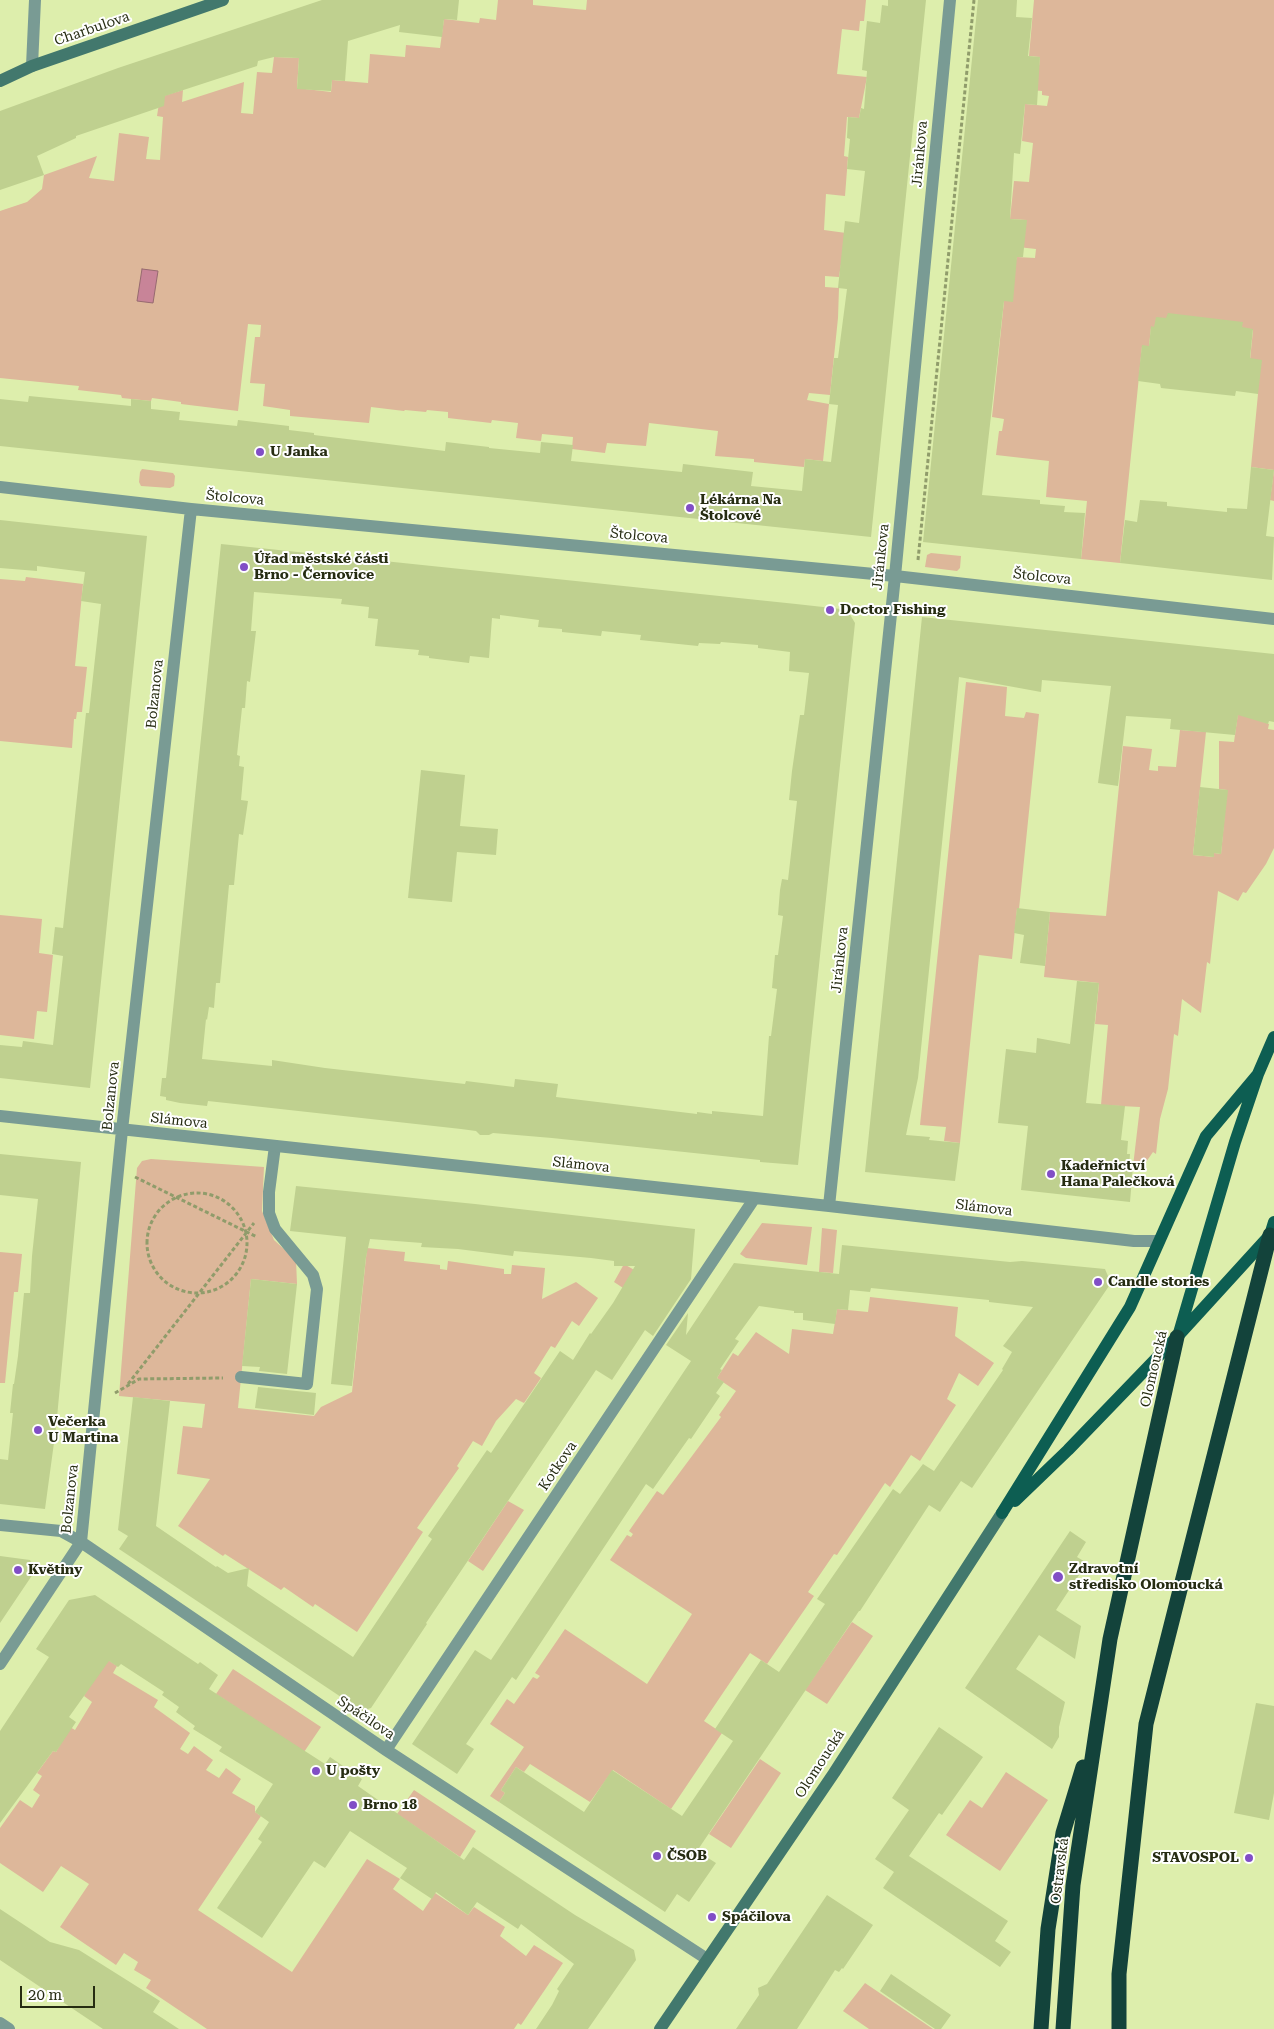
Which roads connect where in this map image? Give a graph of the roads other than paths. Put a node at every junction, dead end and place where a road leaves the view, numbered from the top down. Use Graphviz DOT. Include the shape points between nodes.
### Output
graph roads {
  1 [pos="35,0"];
  2 [pos="223,0"];
  3 [pos="950,0"];
  4 [pos="32,66"];
  5 [pos="0,81"];
  6 [pos="0,487"];
  7 [pos="191,509"];
  8 [pos="895,576"];
  9 [pos="1274,619"];
  10 [pos="1274,1037"];
  11 [pos="1258,1074"];
  12 [pos="0,1116"];
  13 [pos="122,1130"];
  14 [pos="275,1146"];
  15 [pos="754,1199"];
  16 [pos="829,1206"];
  17 [pos="1272,1228"];
  18 [pos="1159,1241"];
  19 [pos="1177,1338"];
  20 [pos="241,1377"];
  21 [pos="1002,1513"];
  22 [pos="0,1525"];
  23 [pos="81,1542"];
  24 [pos="0,1664"];
  25 [pos="1098,1717"];
  26 [pos="386,1750"];
  27 [pos="707,1959"];
  28 [pos="0,2023"];
  29 [pos="9,2029"];
  30 [pos="660,2029"];
  31 [pos="1041,2029"];
  32 [pos="1063,2029"];
  33 [pos="1119,2029"];
  1 -- 4 [label="street"];
  2 -- 4 [label="main road, Charbulova"];
  3 -- 8 [label="street, Jiránkova"];
  4 -- 5 [label="main road, Charbulova"];
  6 -- 7 [label="street, Štolcova"];
  7 -- 8 [label="street, Štolcova"];
  7 -- 13 [label="street, Bolzanova"];
  8 -- 9 [label="street, Štolcova"];
  8 -- 16 [label="street, Jiránkova"];
  10 -- 11 [label="main road, Olomoucká"];
  11 -- 18 [label="main road" via="1206,1136"];
  11 -- 19 [label="main road, Olomoucká"];
  12 -- 13 [label="street, Slámova"];
  13 -- 14 [label="street, Slámova"];
  13 -- 23 [label="street, Bolzanova"];
  14 -- 15 [label="street, Slámova"];
  14 -- 20 [label="street" via="268,1205 270,1214 276,1229 313,1275 317,1289 307,1384"];
  15 -- 16 [label="street, Slámova"];
  15 -- 26 [label="street, Kotkova"];
  16 -- 18 [label="street, Slámova" via="1134,1241"];
  17 -- 19 [label="main road"];
  17 -- 33 [label="highway" via="1146,1724 1119,1974"];
  18 -- 21 [label="main road" via="1130,1307"];
  19 -- 21 [label="main road"];
  19 -- 25 [label="highway, Olomoucká" via="1110,1639"];
  21 -- 27 [label="main road, Olomoucká" via="834,1773"];
  22 -- 23 [label="street, Spáčilova" via="61,1531"];
  23 -- 24 [label="street, Bolzanova"];
  23 -- 26 [label="street, Spáčilova"];
  25 -- 31 [label="highway" via="1063,1833 1048,1929"];
  25 -- 32 [label="highway, Ostravská" via="1073,1885"];
  26 -- 27 [label="street, Spáčilova"];
  27 -- 30 [label="main road, Olomoucká"];
  28 -- 29 [label="street"];
}
